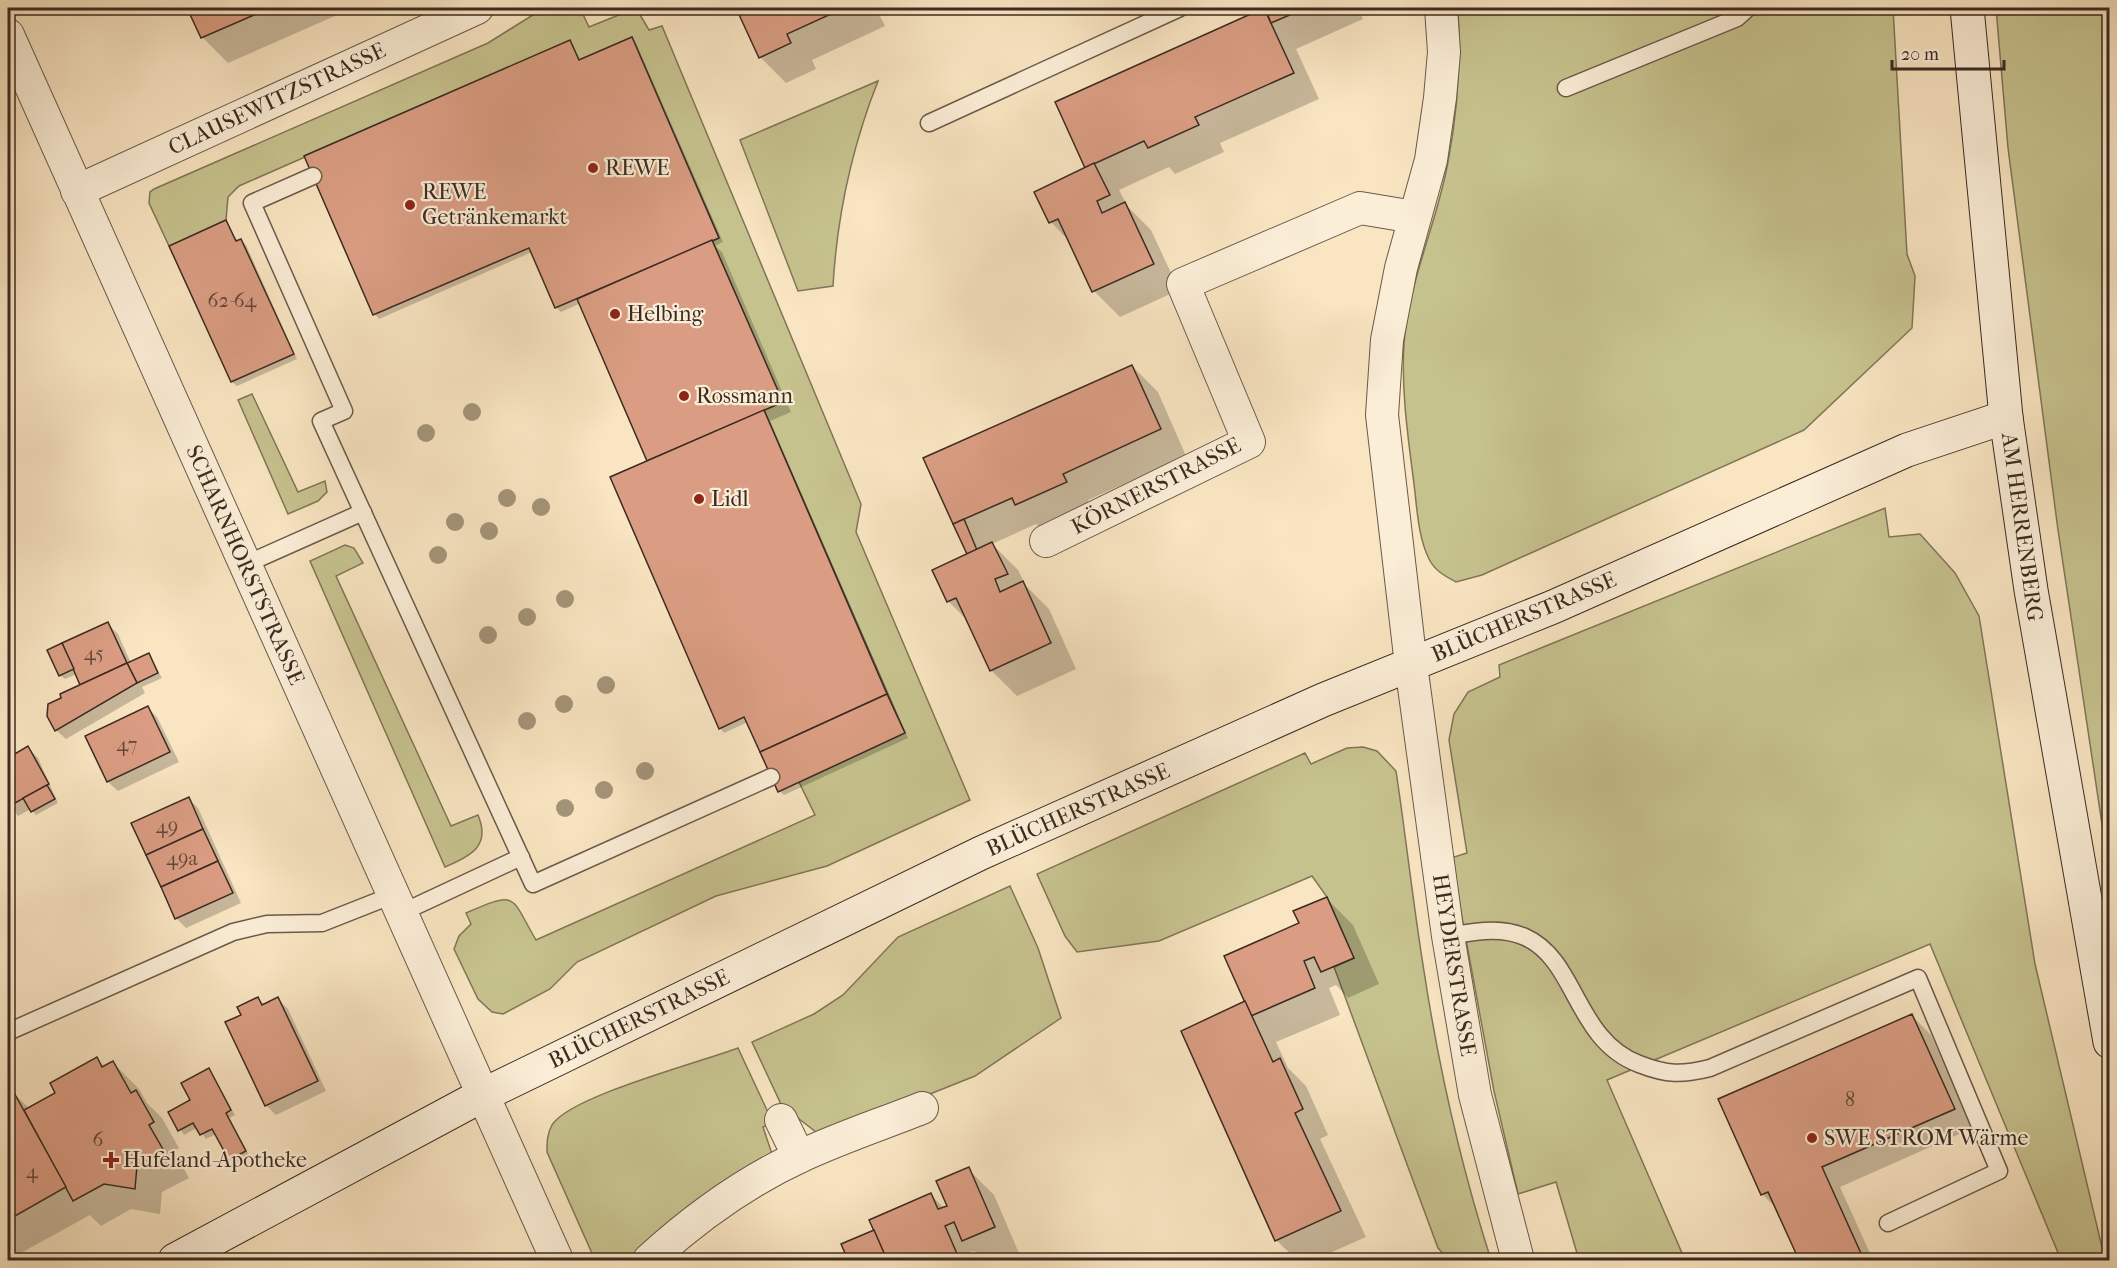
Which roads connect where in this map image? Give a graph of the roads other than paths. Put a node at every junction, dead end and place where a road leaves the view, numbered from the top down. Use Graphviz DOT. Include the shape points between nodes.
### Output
graph roads {
  1 [pos="477,8"];
  2 [pos="1180,8"];
  3 [pos="1441,8"];
  4 [pos="1748,8"];
  5 [pos="1966,8"];
  6 [pos="8,35"];
  7 [pos="1566,88"];
  8 [pos="929,123"];
  9 [pos="313,176"];
  10 [pos="77,191"];
  11 [pos="1414,218"];
  12 [pos="2006,417"];
  13 [pos="363,512"];
  14 [pos="1046,541"];
  15 [pos="244,565"];
  16 [pos="1411,664"];
  17 [pos="771,777"];
  18 [pos="521,857"];
  19 [pos="397,904"];
  20 [pos="1448,936"];
  21 [pos="8,1032"];
  22 [pos="2109,1041"];
  23 [pos="481,1096"];
  24 [pos="922,1108"];
  25 [pos="781,1120"];
  26 [pos="799,1157"];
  27 [pos="1888,1223"];
  28 [pos="175,1260"];
  29 [pos="557,1260"];
  30 [pos="649,1260"];
  31 [pos="1518,1260"];
  1 -- 10 [label="street, CLAUSEWITZSTRASSE"];
  2 -- 8 [label="lane"];
  3 -- 11 [label="street" via="1444,52 1440,98 1431,160"];
  4 -- 7 [label="lane" via="1737,18"];
  5 -- 12 [label="street, AM HERRENBERG"];
  6 -- 10 [label="street, SCHARNHORSTSTRASSE"];
  9 -- 13 [label="lane" via="252,203 344,411 321,421"];
  10 -- 15 [label="street, SCHARNHORSTSTRASSE"];
  11 -- 14 [label="street, KÖRNERSTRASSE" via="1360,208 1183,284 1249,442"];
  11 -- 16 [label="street" via="1388,340 1382,415"];
  12 -- 16 [label="street, BLÜCHERSTRASSE" via="1907,450 1552,607"];
  12 -- 22 [label="street, AM HERRENBERG" via="2031,590"];
  13 -- 15 [label="lane"];
  13 -- 18 [label="lane"];
  15 -- 19 [label="street, SCHARNHORSTSTRASSE"];
  16 -- 20 [label="street, HEYDERSTRASSE"];
  16 -- 23 [label="street, BLÜCHERSTRASSE" via="981,853"];
  17 -- 18 [label="lane" via="533,884"];
  18 -- 19 [label="lane"];
  19 -- 21 [label="lane" via="322,923 267,924 233,932"];
  19 -- 23 [label="street, SCHARNHORSTSTRASSE"];
  20 -- 27 [label="lane" via="1497,929 1526,937 1546,952 1601,1040 1628,1060 1656,1071 1682,1075 1710,1068 1918,978 1999,1171"];
  20 -- 31 [label="street, HEYDERSTRASSE" via="1475,1095"];
  23 -- 28 [label="street, BLÜCHERSTRASSE"];
  23 -- 29 [label="street, SCHARNHORSTSTRASSE"];
  24 -- 26 [label="street"];
  25 -- 26 [label="street"];
  26 -- 30 [label="street" via="700,1218"];
}
